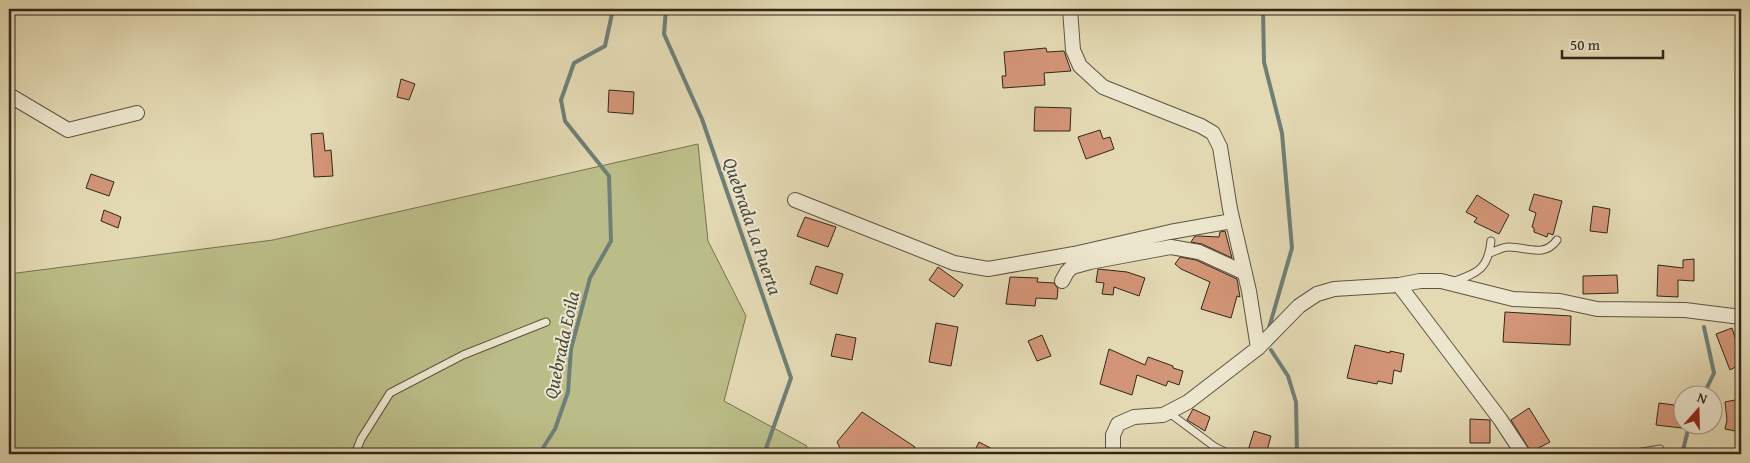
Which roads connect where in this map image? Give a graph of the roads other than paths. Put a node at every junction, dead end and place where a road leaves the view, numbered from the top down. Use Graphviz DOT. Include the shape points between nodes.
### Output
graph roads {
  1 [pos="1070,9"];
  2 [pos="9,95"];
  3 [pos="137,113"];
  4 [pos="795,200"];
  5 [pos="1232,221"];
  6 [pos="1556,240"];
  7 [pos="1491,241"];
  8 [pos="1490,253"];
  9 [pos="1245,273"];
  10 [pos="1062,281"];
  11 [pos="1452,282"];
  12 [pos="1399,285"];
  13 [pos="1741,319"];
  14 [pos="546,322"];
  15 [pos="1258,348"];
  16 [pos="1168,412"];
  17 [pos="1660,448"];
  18 [pos="355,454"];
  19 [pos="1113,454"];
  20 [pos="1229,454"];
  21 [pos="1523,454"];
  22 [pos="1631,454"];
  1 -- 5 [label="street" via="1073,50 1080,66 1103,87 1213,133 1220,147"];
  2 -- 3 [label="street" via="68,130"];
  4 -- 5 [label="street" via="954,263 988,268 1074,254"];
  5 -- 9 [label="street"];
  6 -- 8 [label="lane" via="1544,251 1507,247"];
  7 -- 8 [label="lane"];
  8 -- 11 [label="lane" via="1482,269"];
  9 -- 10 [label="street" via="1200,252 1171,247 1072,267"];
  9 -- 15 [label="street"];
  11 -- 12 [label="street" via="1420,281"];
  11 -- 13 [label="street" via="1513,299 1560,301 1597,308 1685,310"];
  12 -- 15 [label="street" via="1334,289 1317,294 1299,306"];
  12 -- 21 [label="street"];
  14 -- 18 [label="lane" via="463,355 390,393"];
  15 -- 16 [label="street" via="1188,402"];
  16 -- 19 [label="street" via="1134,417 1118,424 1113,436"];
  16 -- 20 [label="lane"];
  17 -- 22 [label="lane"];
}
